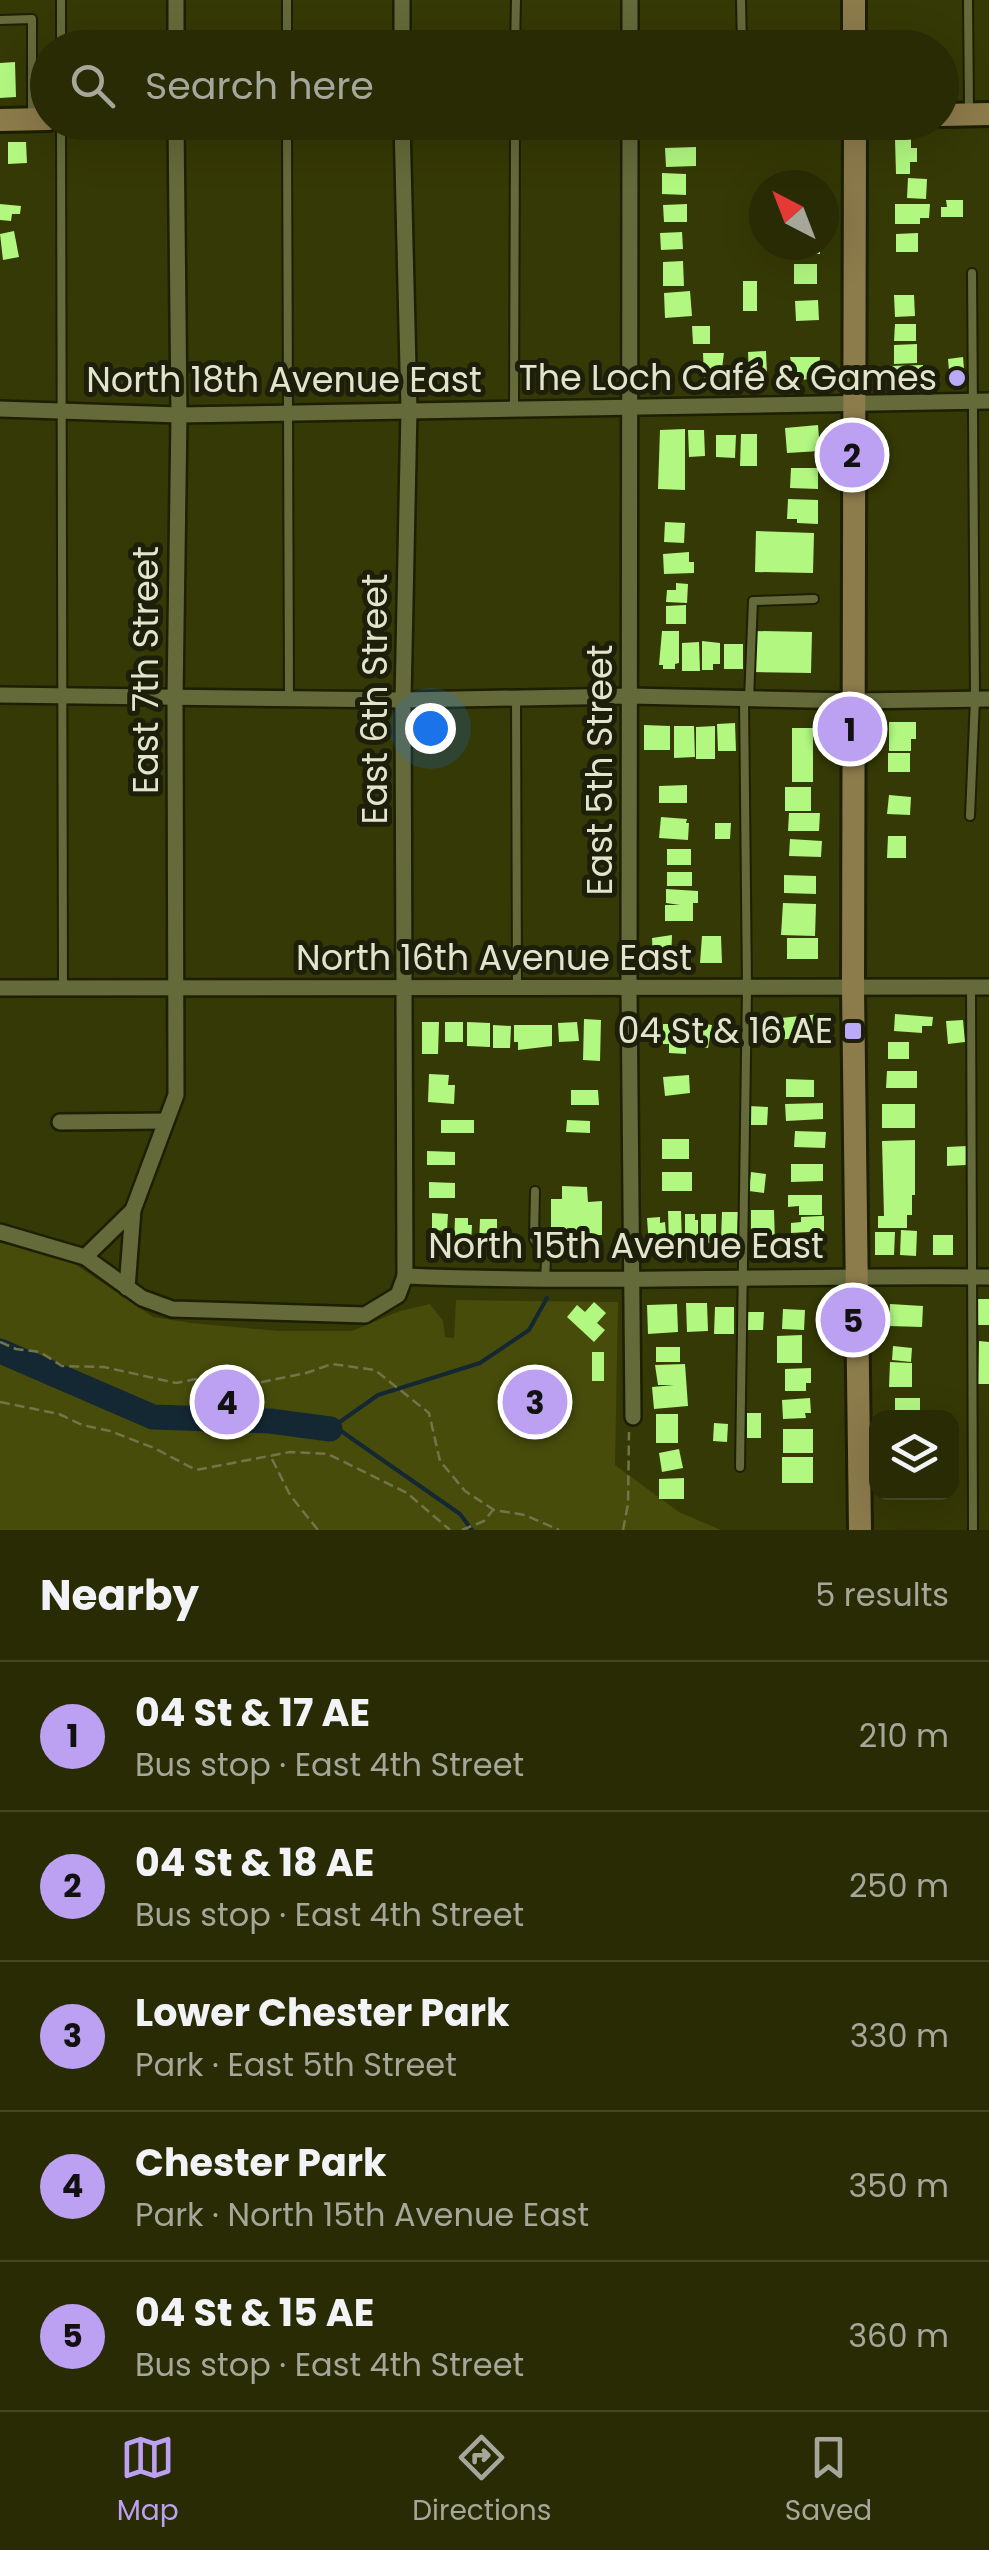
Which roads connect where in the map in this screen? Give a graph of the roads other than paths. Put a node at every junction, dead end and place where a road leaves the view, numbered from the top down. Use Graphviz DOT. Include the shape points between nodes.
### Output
graph roads {
  1 [pos="60,0"];
  2 [pos="176,0"];
  3 [pos="287,0"];
  4 [pos="402,0"];
  5 [pos="516,0"];
  6 [pos="630,0"];
  7 [pos="741,0"];
  8 [pos="854,0"];
  9 [pos="968,0"];
  10 [pos="0,20"];
  11 [pos="33,30"];
  12 [pos="61,30"];
  13 [pos="176,30"];
  14 [pos="287,30"];
  15 [pos="402,30"];
  16 [pos="516,30"];
  17 [pos="630,30"];
  18 [pos="742,30"];
  19 [pos="854,30"];
  20 [pos="979,114"];
  21 [pos="30,119"];
  22 [pos="0,120"];
  23 [pos="62,140"];
  24 [pos="176,140"];
  25 [pos="287,140"];
  26 [pos="402,140"];
  27 [pos="515,140"];
  28 [pos="630,140"];
  29 [pos="856,140"];
  30 [pos="972,273"];
  31 [pos="989,401"];
  32 [pos="972,402"];
  33 [pos="856,404"];
  34 [pos="514,408"];
  35 [pos="631,408"];
  36 [pos="0,409"];
  37 [pos="409,409"];
  38 [pos="60,411"];
  39 [pos="288,412"];
  40 [pos="179,414"];
  41 [pos="814,600"];
  42 [pos="0,695"];
  43 [pos="61,696"];
  44 [pos="631,696"];
  45 [pos="174,698"];
  46 [pos="516,698"];
  47 [pos="982,698"];
  48 [pos="289,699"];
  49 [pos="747,699"];
  50 [pos="403,700"];
  51 [pos="854,701"];
  52 [pos="970,816"];
  53 [pos="62,986"];
  54 [pos="629,987"];
  55 [pos="971,987"];
  56 [pos="989,987"];
  57 [pos="0,988"];
  58 [pos="178,988"];
  59 [pos="517,988"];
  60 [pos="747,988"];
  61 [pos="853,988"];
  62 [pos="406,989"];
  63 [pos="166,1121"];
  64 [pos="60,1122"];
  65 [pos="535,1191"];
  66 [pos="134,1210"];
  67 [pos="0,1232"];
  68 [pos="85,1257"];
  69 [pos="857,1275"];
  70 [pos="405,1276"];
  71 [pos="972,1277"];
  72 [pos="989,1277"];
  73 [pos="744,1278"];
  74 [pos="545,1279"];
  75 [pos="633,1280"];
  76 [pos="126,1288"];
  77 [pos="633,1417"];
  78 [pos="740,1467"];
  79 [pos="860,1530"];
  80 [pos="973,1530"];
  1 -- 12 [label="lane"];
  2 -- 13 [label="street"];
  3 -- 14 [label="lane"];
  4 -- 15 [label="street"];
  5 -- 16 [label="lane"];
  6 -- 17 [label="street"];
  7 -- 18 [label="lane"];
  8 -- 19 [label="main road"];
  9 -- 20 [label="lane"];
  10 -- 11 [label="lane" via="32,19"];
  21 -- 22 [label="main road"];
  23 -- 38 [label="lane"];
  24 -- 40 [label="street, East 7th Street"];
  25 -- 39 [label="lane"];
  26 -- 37 [label="street, East 6th Street"];
  27 -- 34 [label="lane"];
  28 -- 35 [label="street, East 5th Street"];
  29 -- 33 [label="main road"];
  30 -- 32 [label="lane"];
  31 -- 32 [label="street, North 18th Avenue East"];
  32 -- 33 [label="street, North 18th Avenue East"];
  32 -- 47 [label="lane"];
  33 -- 35 [label="street, North 18th Avenue East"];
  33 -- 51 [label="main road"];
  34 -- 35 [label="street, North 18th Avenue East"];
  34 -- 37 [label="street, North 18th Avenue East"];
  35 -- 44 [label="street, East 5th Street"];
  36 -- 38 [label="street, North 18th Avenue East"];
  37 -- 39 [label="street, North 18th Avenue East"];
  37 -- 50 [label="street, East 6th Street"];
  38 -- 40 [label="street, North 18th Avenue East"];
  38 -- 43 [label="lane"];
  39 -- 40 [label="street, North 18th Avenue East"];
  39 -- 48 [label="lane"];
  40 -- 45 [label="street, East 7th Street"];
  41 -- 49 [label="lane" via="753,601"];
  42 -- 43 [label="street"];
  43 -- 45 [label="street"];
  43 -- 53 [label="lane"];
  44 -- 46 [label="street"];
  44 -- 49 [label="street"];
  44 -- 54 [label="street, East 5th Street"];
  45 -- 48 [label="street"];
  45 -- 58 [label="street, East 7th Street"];
  46 -- 50 [label="street"];
  46 -- 59 [label="lane"];
  47 -- 51 [label="street"];
  47 -- 52 [label="lane"];
  48 -- 50 [label="street"];
  49 -- 51 [label="street"];
  49 -- 60 [label="lane"];
  50 -- 62 [label="street, East 6th Street"];
  51 -- 61 [label="main road"];
  53 -- 57 [label="street, North 16th Avenue East"];
  53 -- 58 [label="street, North 16th Avenue East"];
  54 -- 59 [label="street, North 16th Avenue East"];
  54 -- 60 [label="street, North 16th Avenue East"];
  54 -- 75 [label="street, East 5th Street"];
  55 -- 56 [label="street, North 16th Avenue East"];
  55 -- 61 [label="street, North 16th Avenue East"];
  55 -- 71 [label="lane"];
  58 -- 62 [label="street, North 16th Avenue East"];
  58 -- 63 [label="street, East 7th Street" via="176,1096"];
  59 -- 62 [label="street, North 16th Avenue East"];
  60 -- 61 [label="street, North 16th Avenue East"];
  60 -- 73 [label="lane"];
  61 -- 69 [label="main road"];
  62 -- 70 [label="street, East 6th Street"];
  63 -- 64 [label="street"];
  63 -- 66 [label="street, East 7th Street"];
  65 -- 74 [label="lane" via="534,1239 546,1260"];
  66 -- 68 [label="street, East 7th Street"];
  66 -- 76 [label="street, East 7th Street"];
  67 -- 68 [label="street, North 15th Avenue East"];
  68 -- 76 [label="street, North 15th Avenue East"];
  69 -- 71 [label="street, North 15th Avenue East"];
  69 -- 73 [label="street, North 15th Avenue East"];
  69 -- 79 [label="main road"];
  70 -- 74 [label="street, North 15th Avenue East"];
  70 -- 76 [label="street, North 15th Avenue East" via="398,1295 365,1315 172,1309"];
  71 -- 72 [label="street, North 15th Avenue East"];
  71 -- 80 [label="lane"];
  73 -- 75 [label="street, North 15th Avenue East"];
  73 -- 78 [label="lane"];
  74 -- 75 [label="street, North 15th Avenue East"];
  75 -- 77 [label="street, East 5th Street"];
}
